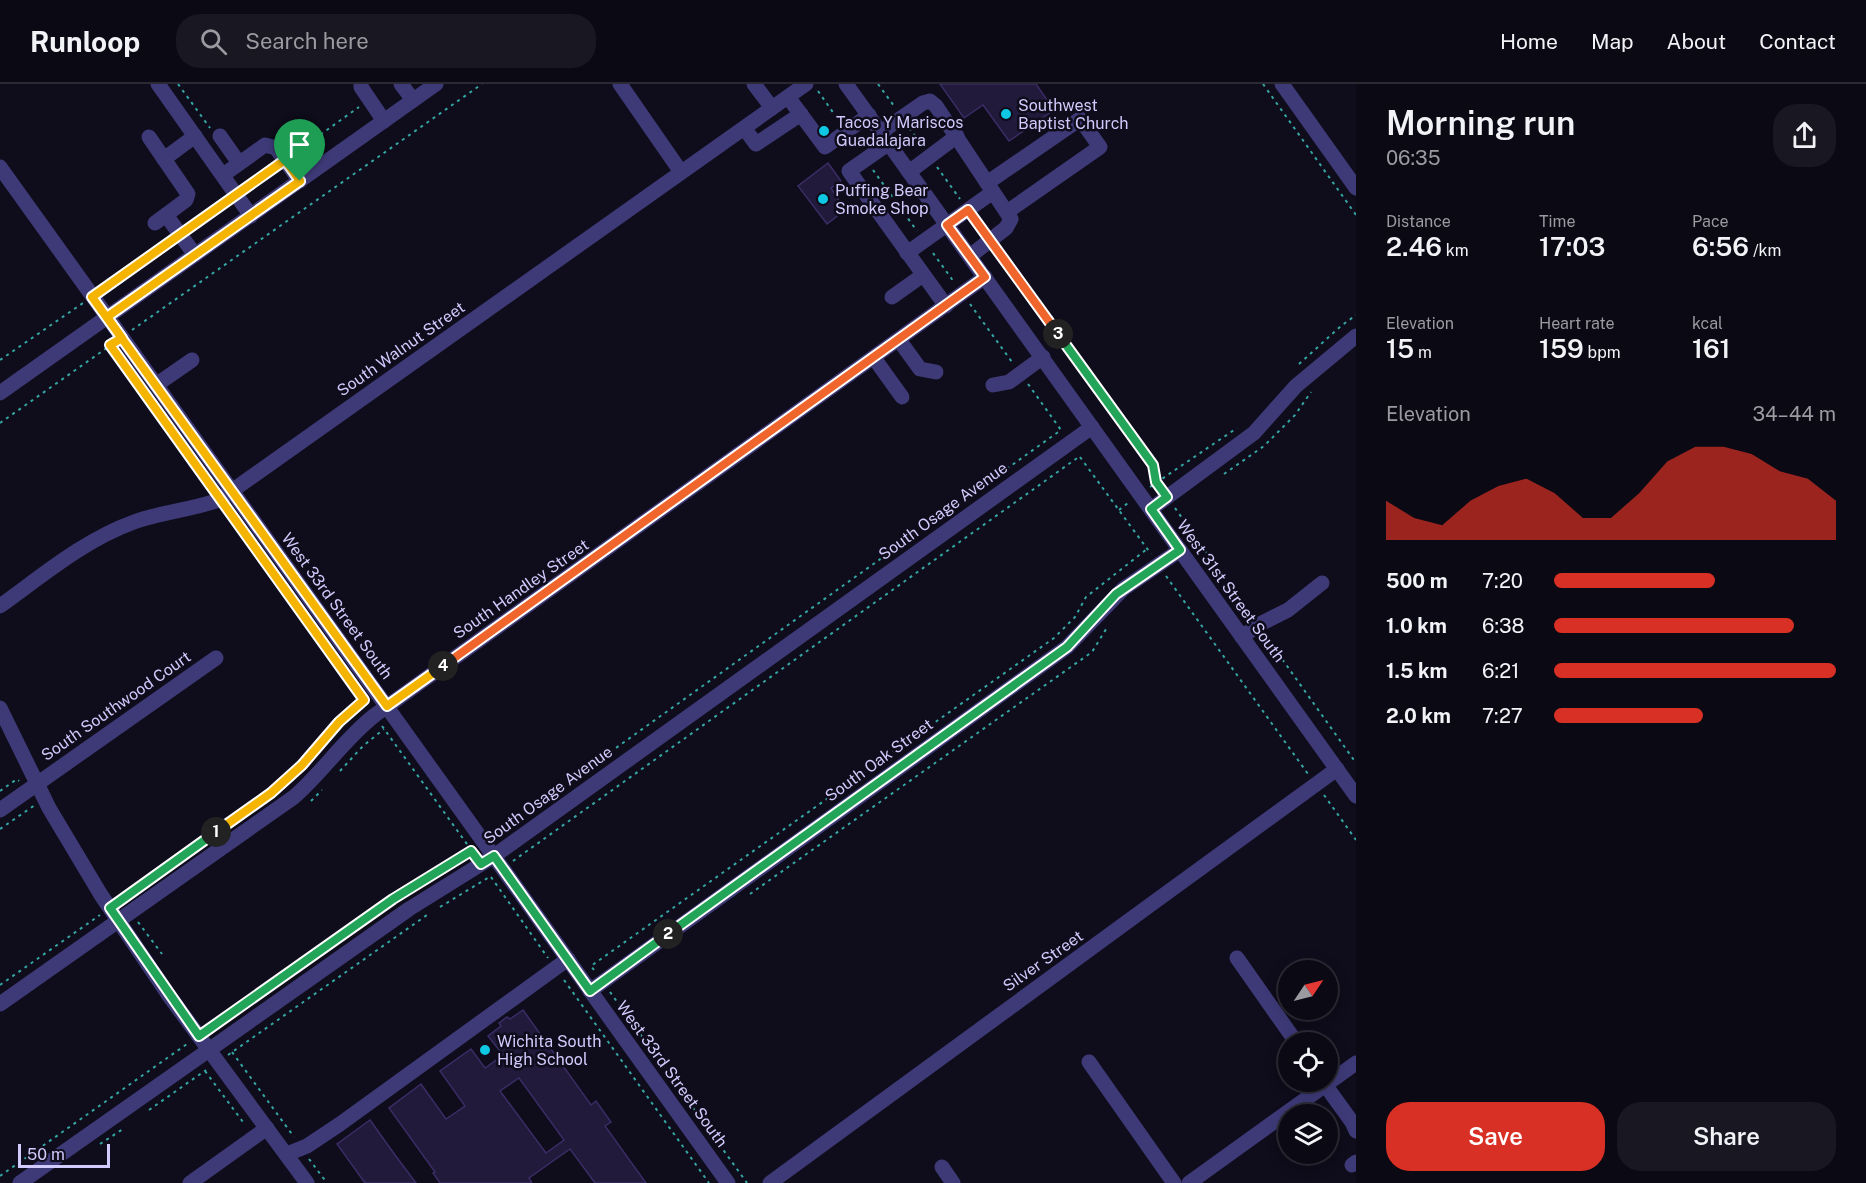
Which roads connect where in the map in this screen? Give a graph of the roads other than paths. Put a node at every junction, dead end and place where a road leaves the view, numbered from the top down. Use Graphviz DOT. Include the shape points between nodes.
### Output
graph roads {
  1 [pos="158,84"];
  2 [pos="361,84"];
  3 [pos="402,84"];
  4 [pos="436,84"];
  5 [pos="620,84"];
  6 [pos="754,84"];
  7 [pos="806,84"];
  8 [pos="846,84"];
  9 [pos="1281,84"];
  10 [pos="788,97"];
  11 [pos="413,100"];
  12 [pos="772,108"];
  13 [pos="801,114"];
  14 [pos="869,116"];
  15 [pos="384,120"];
  16 [pos="744,128"];
  17 [pos="195,136"];
  18 [pos="220,136"];
  19 [pos="957,136"];
  20 [pos="148,137"];
  21 [pos="885,138"];
  22 [pos="164,159"];
  23 [pos="239,164"];
  24 [pos="0,167"];
  25 [pos="681,172"];
  26 [pos="909,172"];
  27 [pos="223,176"];
  28 [pos="300,181"];
  29 [pos="990,187"];
  30 [pos="1356,188"];
  31 [pos="1007,212"];
  32 [pos="251,216"];
  33 [pos="947,225"];
  34 [pos="908,252"];
  35 [pos="195,255"];
  36 [pos="970,256"];
  37 [pos="924,275"];
  38 [pos="985,277"];
  39 [pos="892,297"];
  40 [pos="946,306"];
  41 [pos="107,317"];
  42 [pos="1356,336"];
  43 [pos="899,340"];
  44 [pos="1043,357"];
  45 [pos="874,358"];
  46 [pos="192,360"];
  47 [pos="936,372"];
  48 [pos="156,385"];
  49 [pos="993,385"];
  50 [pos="0,393"];
  51 [pos="902,397"];
  52 [pos="1092,427"];
  53 [pos="232,491"];
  54 [pos="1151,509"];
  55 [pos="1180,550"];
  56 [pos="1322,584"];
  57 [pos="0,606"];
  58 [pos="1242,637"];
  59 [pos="216,658"];
  60 [pos="0,708"];
  61 [pos="381,711"];
  62 [pos="1337,770"];
  63 [pos="37,784"];
  64 [pos="1356,796"];
  65 [pos="0,810"];
  66 [pos="492,866"];
  67 [pos="118,921"];
  68 [pos="1237,958"];
  69 [pos="562,964"];
  70 [pos="596,986"];
  71 [pos="0,1004"];
  72 [pos="1289,1032"];
  73 [pos="211,1061"];
  74 [pos="1089,1062"];
  75 [pos="1356,1063"];
  76 [pos="1338,1074"];
  77 [pos="1312,1092"];
  78 [pos="1330,1092"];
  79 [pos="267,1128"];
  80 [pos="1356,1131"];
  81 [pos="287,1154"];
  82 [pos="942,1167"];
  83 [pos="718,1181"];
  84 [pos="20,1183"];
  85 [pos="190,1183"];
  86 [pos="307,1183"];
  87 [pos="770,1183"];
  88 [pos="953,1183"];
  89 [pos="1174,1183"];
  90 [pos="1189,1183"];
  1 -- 17 [label="street"];
  2 -- 15 [label="street"];
  3 -- 11 [label="street"];
  4 -- 11 [label="street"];
  5 -- 25 [label="street"];
  6 -- 12 [label="street"];
  7 -- 10 [label="street, South Walnut Street"];
  8 -- 14 [label="street, West 31st Street South"];
  9 -- 30 [label="street"];
  10 -- 12 [label="street, South Walnut Street"];
  10 -- 13 [label="street"];
  11 -- 15 [label="street"];
  12 -- 16 [label="street, South Walnut Street"];
  13 -- 14 [label="street" via="825,147"];
  13 -- 16 [label="street" via="756,144"];
  14 -- 21 [label="street, West 31st Street South"];
  15 -- 28 [label="street"];
  16 -- 25 [label="street, South Walnut Street"];
  17 -- 22 [label="street"];
  17 -- 27 [label="street"];
  18 -- 23 [label="street"];
  19 -- 21 [label="street" via="930,101 902,117"];
  19 -- 26 [label="street"];
  19 -- 29 [label="street"];
  20 -- 22 [label="street"];
  21 -- 26 [label="street, West 31st Street South"];
  21 -- 34 [label="street" via="849,171"];
  22 -- 35 [label="street" via="188,194 186,200 161,219 180,234"];
  23 -- 27 [label="street"];
  23 -- 28 [label="street" via="265,145 276,148"];
  24 -- 41 [label="street, West 33rd Street South"];
  25 -- 53 [label="street, South Walnut Street"];
  26 -- 33 [label="street, West 31st Street South"];
  27 -- 32 [label="street"];
  28 -- 32 [label="street"];
  29 -- 31 [label="street"];
  29 -- 31 [label="street" via="1080,119 1100,147"];
  29 -- 33 [label="street"];
  31 -- 36 [label="street" via="1011,221 1006,228"];
  32 -- 35 [label="street"];
  33 -- 34 [label="street"];
  33 -- 36 [label="street, West 31st Street South"];
  34 -- 37 [label="street"];
  35 -- 41 [label="street"];
  36 -- 38 [label="street, West 31st Street South"];
  37 -- 39 [label="street"];
  37 -- 40 [label="street"];
  38 -- 40 [label="street, South Handley Street"];
  38 -- 44 [label="street, West 31st Street South"];
  40 -- 43 [label="street, South Handley Street"];
  41 -- 48 [label="street, West 33rd Street South"];
  41 -- 50 [label="street"];
  42 -- 54 [label="street" via="1296,386 1254,434"];
  43 -- 45 [label="street, South Handley Street"];
  43 -- 47 [label="street" via="920,369"];
  44 -- 49 [label="street" via="1008,382"];
  44 -- 52 [label="street, West 31st Street South"];
  45 -- 51 [label="street"];
  45 -- 61 [label="street, South Handley Street"];
  46 -- 48 [label="street"];
  48 -- 53 [label="street, West 33rd Street South"];
  52 -- 54 [label="street, West 31st Street South"];
  52 -- 66 [label="street, South Osage Avenue" via="1065,436"];
  53 -- 57 [label="street, South Walnut Street" via="199,507 145,518 105,535"];
  53 -- 61 [label="street, West 33rd Street South"];
  54 -- 55 [label="street, West 31st Street South"];
  55 -- 58 [label="street, West 31st Street South"];
  55 -- 70 [label="street, South Oak Street" via="1116,594 1067,647"];
  56 -- 58 [label="street"];
  58 -- 62 [label="street, West 31st Street South"];
  59 -- 63 [label="street, South Southwood Court"];
  60 -- 63 [label="street"];
  61 -- 66 [label="street, West 33rd Street South"];
  61 -- 67 [label="street, South Handley Street" via="351,735 294,797"];
  62 -- 64 [label="street, West 31st Street South"];
  62 -- 87 [label="street, Silver Street"];
  63 -- 65 [label="street, South Southwood Court"];
  63 -- 67 [label="street"];
  66 -- 69 [label="street, West 33rd Street South"];
  66 -- 73 [label="street, South Osage Avenue" via="409,909"];
  67 -- 71 [label="street, South Handley Street"];
  67 -- 73 [label="street" via="199,1036"];
  68 -- 72 [label="street"];
  69 -- 70 [label="street, West 33rd Street South"];
  69 -- 81 [label="street" via="340,1124"];
  70 -- 83 [label="street, West 33rd Street South"];
  73 -- 79 [label="street"];
  73 -- 84 [label="street, South Osage Avenue"];
  74 -- 89 [label="street"];
  75 -- 76 [label="street"];
  77 -- 90 [label="street"];
  78 -- 80 [label="street"];
  79 -- 81 [label="street"];
  79 -- 85 [label="street"];
  81 -- 86 [label="street"];
  82 -- 88 [label="street"];
}
